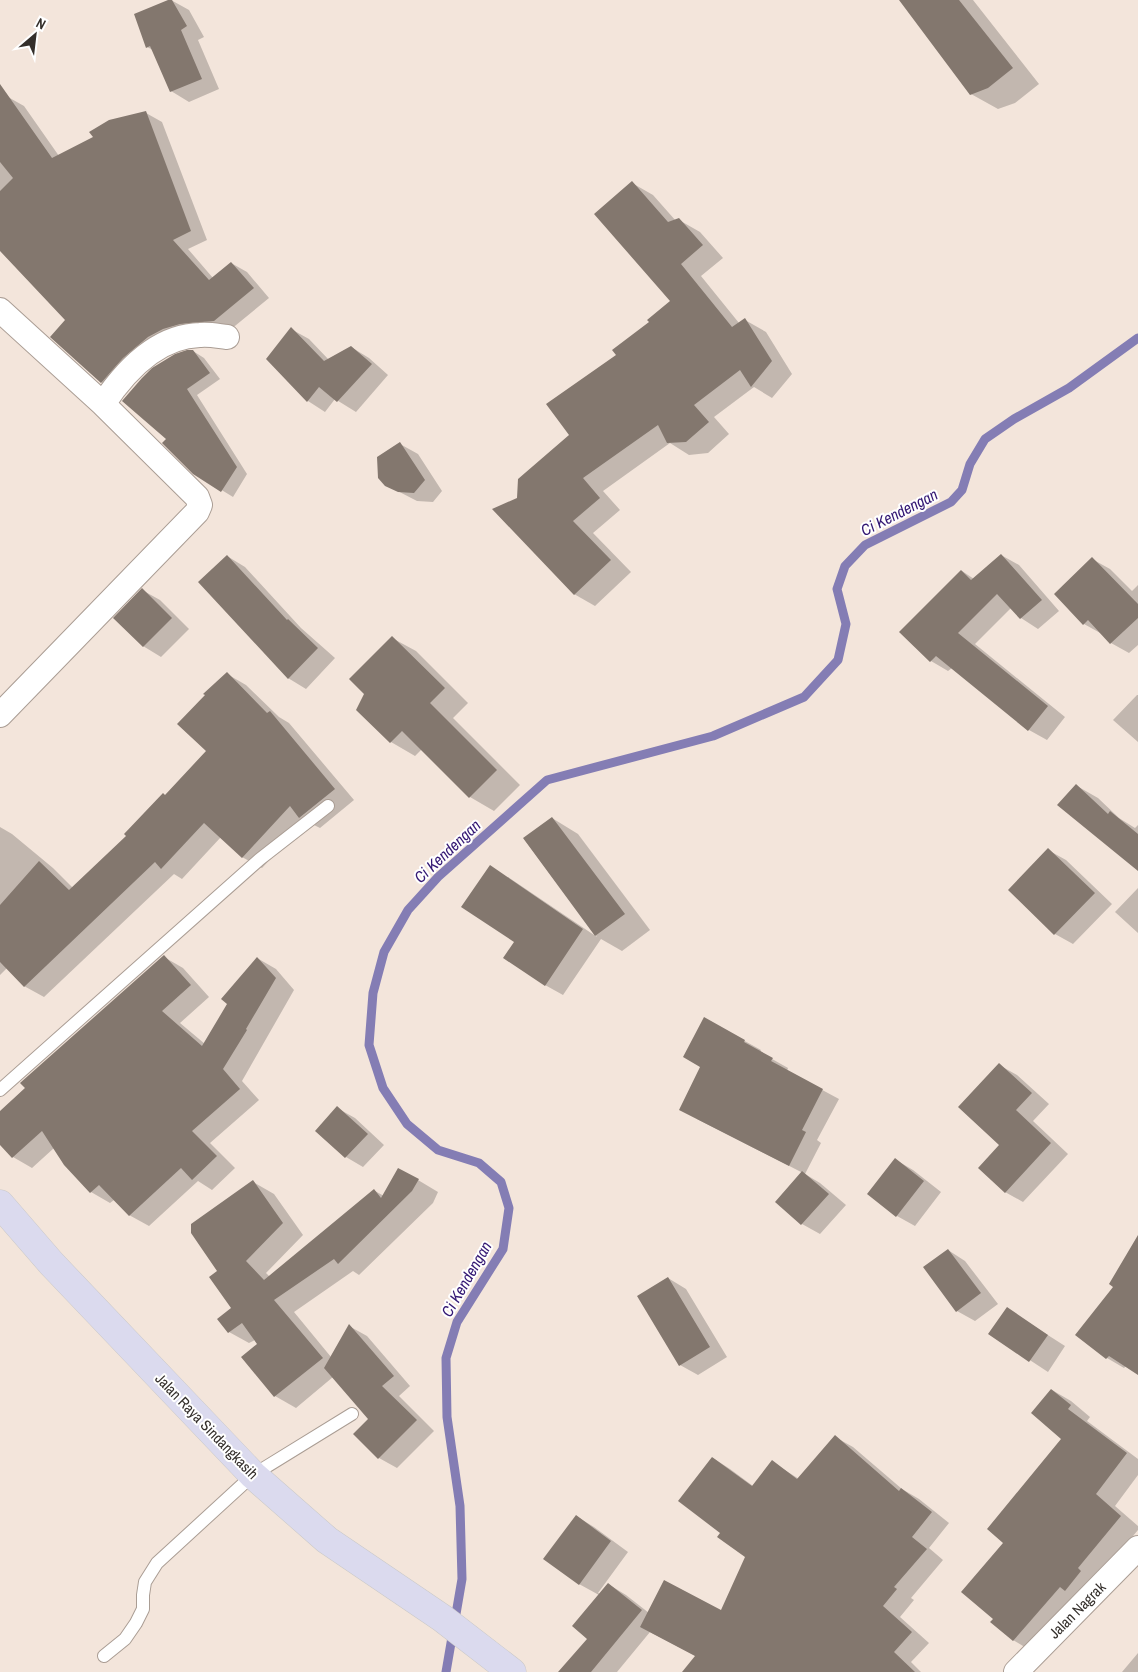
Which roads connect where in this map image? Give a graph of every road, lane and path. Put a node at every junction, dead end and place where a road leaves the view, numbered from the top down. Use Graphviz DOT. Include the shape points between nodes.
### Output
graph roads {
  1 [pos="0,310"];
  2 [pos="227,336"];
  3 [pos="103,404"];
  4 [pos="0,715"];
  5 [pos="328,806"];
  6 [pos="0,1090"];
  7 [pos="0,1204"];
  8 [pos="352,1414"];
  9 [pos="253,1475"];
  10 [pos="1138,1548"];
  11 [pos="104,1656"];
  12 [pos="512,1672"];
  13 [pos="1016,1672"];
  1 -- 3 [label="street"];
  2 -- 3 [label="street" via="199,334 177,339 153,350 134,366"];
  3 -- 4 [label="street" via="197,497 200,505 197,512"];
  5 -- 6 [label="lane" via="260,860"];
  7 -- 9 [label="highway, Jalan Raya Sindangkasih" via="51,1263"];
  8 -- 9 [label="lane"];
  9 -- 11 [label="lane" via="158,1563 145,1582 143,1609 136,1623 125,1639"];
  9 -- 12 [label="highway, Jalan Raya Sindangkasih" via="327,1540 442,1618"];
  10 -- 13 [label="street, Jalan Nagrak"];
}
